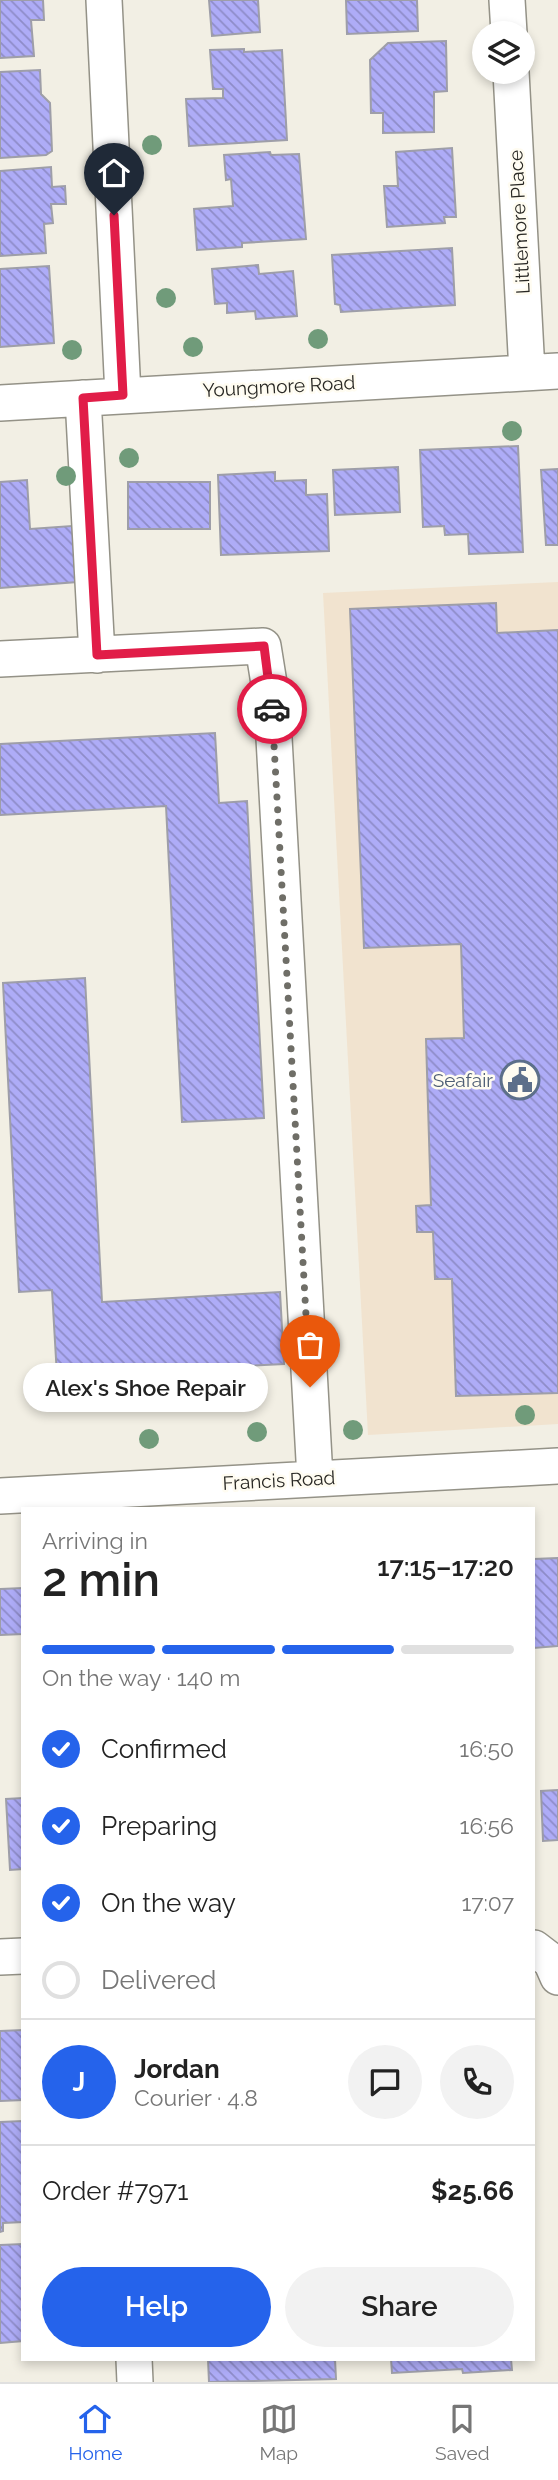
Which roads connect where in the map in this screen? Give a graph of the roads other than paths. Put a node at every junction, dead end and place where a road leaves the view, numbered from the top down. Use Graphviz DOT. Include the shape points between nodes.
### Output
graph roads {
  1 [pos="104,0"];
  2 [pos="507,0"];
  3 [pos="508,21"];
  4 [pos="512,84"];
  5 [pos="543,372"];
  6 [pos="123,395"];
  7 [pos="83,398"];
  8 [pos="0,403"];
  9 [pos="97,655"];
  10 [pos="0,659"];
  11 [pos="558,1466"];
  12 [pos="316,1478"];
  13 [pos="0,1496"];
  14 [pos="21,1956"];
  15 [pos="0,1957"];
  16 [pos="134,2361"];
  17 [pos="135,2382"];
  1 -- 6 [label="street"];
  2 -- 3 [label="street"];
  4 -- 5 [label="street, Littlemore Place"];
  5 -- 6 [label="street, Youngmore Road"];
  6 -- 7 [label="street, Youngmore Road"];
  7 -- 8 [label="street, Youngmore Road"];
  7 -- 9 [label="street"];
  9 -- 10 [label="street"];
  9 -- 12 [label="street" via="264,646 272,702"];
  11 -- 12 [label="street, Francis Road"];
  12 -- 13 [label="street, Francis Road"];
  14 -- 15 [label="street"];
  16 -- 17 [label="street"];
}
